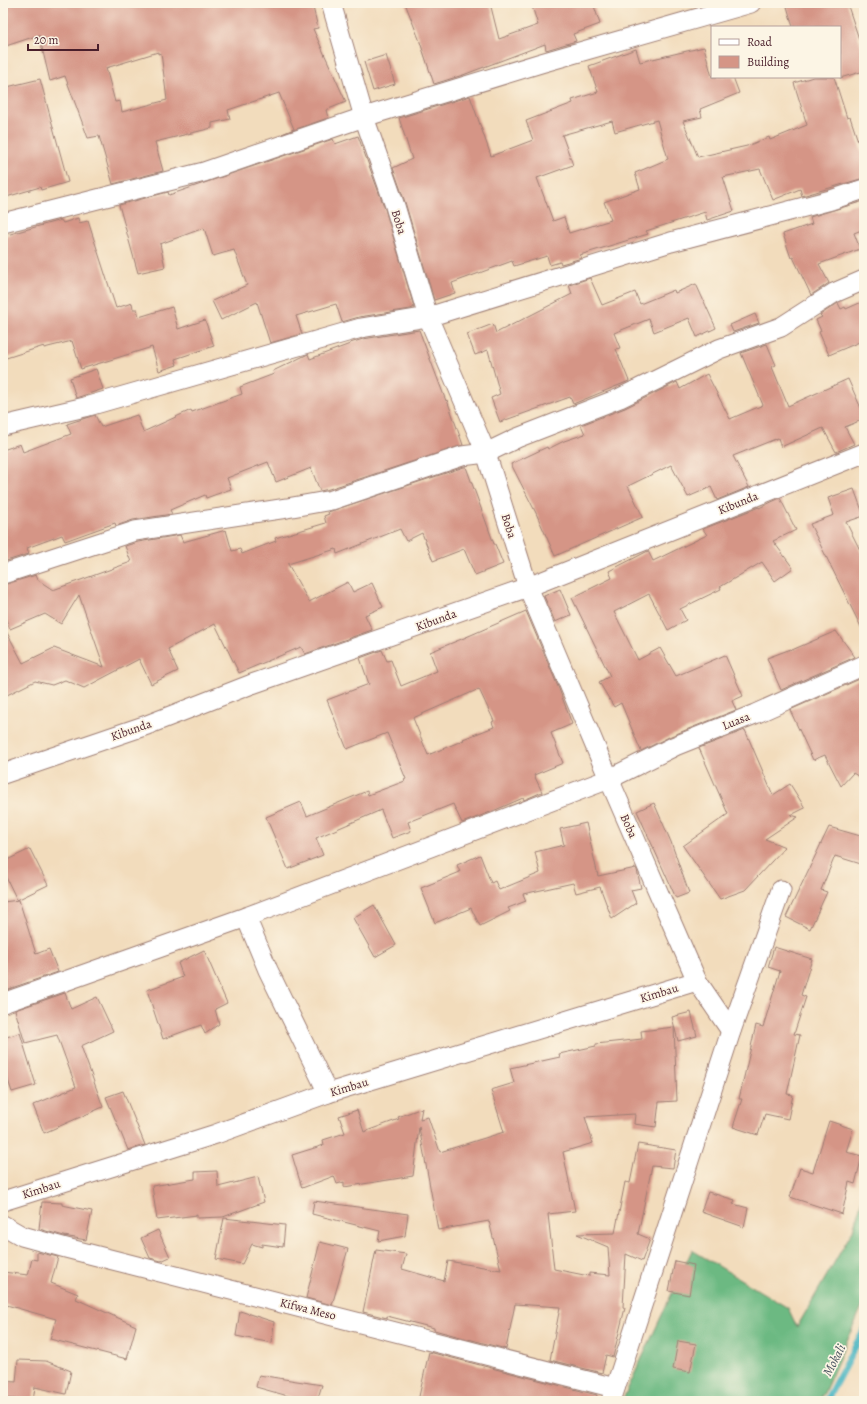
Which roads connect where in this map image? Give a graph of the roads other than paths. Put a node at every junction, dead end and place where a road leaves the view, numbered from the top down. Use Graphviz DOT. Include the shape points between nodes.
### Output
graph roads {
  1 [pos="331,3"];
  2 [pos="750,3"];
  3 [pos="364,117"];
  4 [pos="864,189"];
  5 [pos="3,223"];
  6 [pos="864,280"];
  7 [pos="428,317"];
  8 [pos="3,426"];
  9 [pos="486,453"];
  10 [pos="864,453"];
  11 [pos="3,574"];
  12 [pos="528,587"];
  13 [pos="864,664"];
  14 [pos="3,774"];
  15 [pos="609,779"];
  16 [pos="781,890"];
  17 [pos="246,917"];
  18 [pos="697,981"];
  19 [pos="3,1003"];
  20 [pos="731,1031"];
  21 [pos="328,1093"];
  22 [pos="3,1201"];
  23 [pos="3,1225"];
  24 [pos="613,1394"];
  1 -- 3 [label="street, Boba"];
  2 -- 3 [label="street"];
  3 -- 5 [label="street" via="204,172"];
  3 -- 7 [label="street, Boba" via="395,206"];
  4 -- 7 [label="street" via="671,242"];
  6 -- 9 [label="street" via="834,293 781,327 718,349 620,398 517,438"];
  7 -- 8 [label="street" via="361,328 85,407"];
  7 -- 9 [label="street, Boba"];
  9 -- 11 [label="street" via="462,456 332,500 135,531"];
  9 -- 12 [label="street, Boba"];
  10 -- 12 [label="street, Kibunda"];
  12 -- 14 [label="street, Kibunda" via="252,684 147,725"];
  12 -- 15 [label="street, Boba"];
  13 -- 15 [label="street, Luasa" via="755,714 675,746"];
  15 -- 17 [label="street, Luasa"];
  15 -- 18 [label="street, Boba"];
  16 -- 20 [label="street"];
  17 -- 19 [label="street, Luasa"];
  17 -- 21 [label="street" via="268,970"];
  18 -- 20 [label="street, Boba"];
  18 -- 21 [label="street, Kimbau"];
  20 -- 24 [label="street"];
  21 -- 22 [label="street, Kimbau" via="223,1132"];
  23 -- 24 [label="street, Kifwa Meso" via="22,1236"];
}
